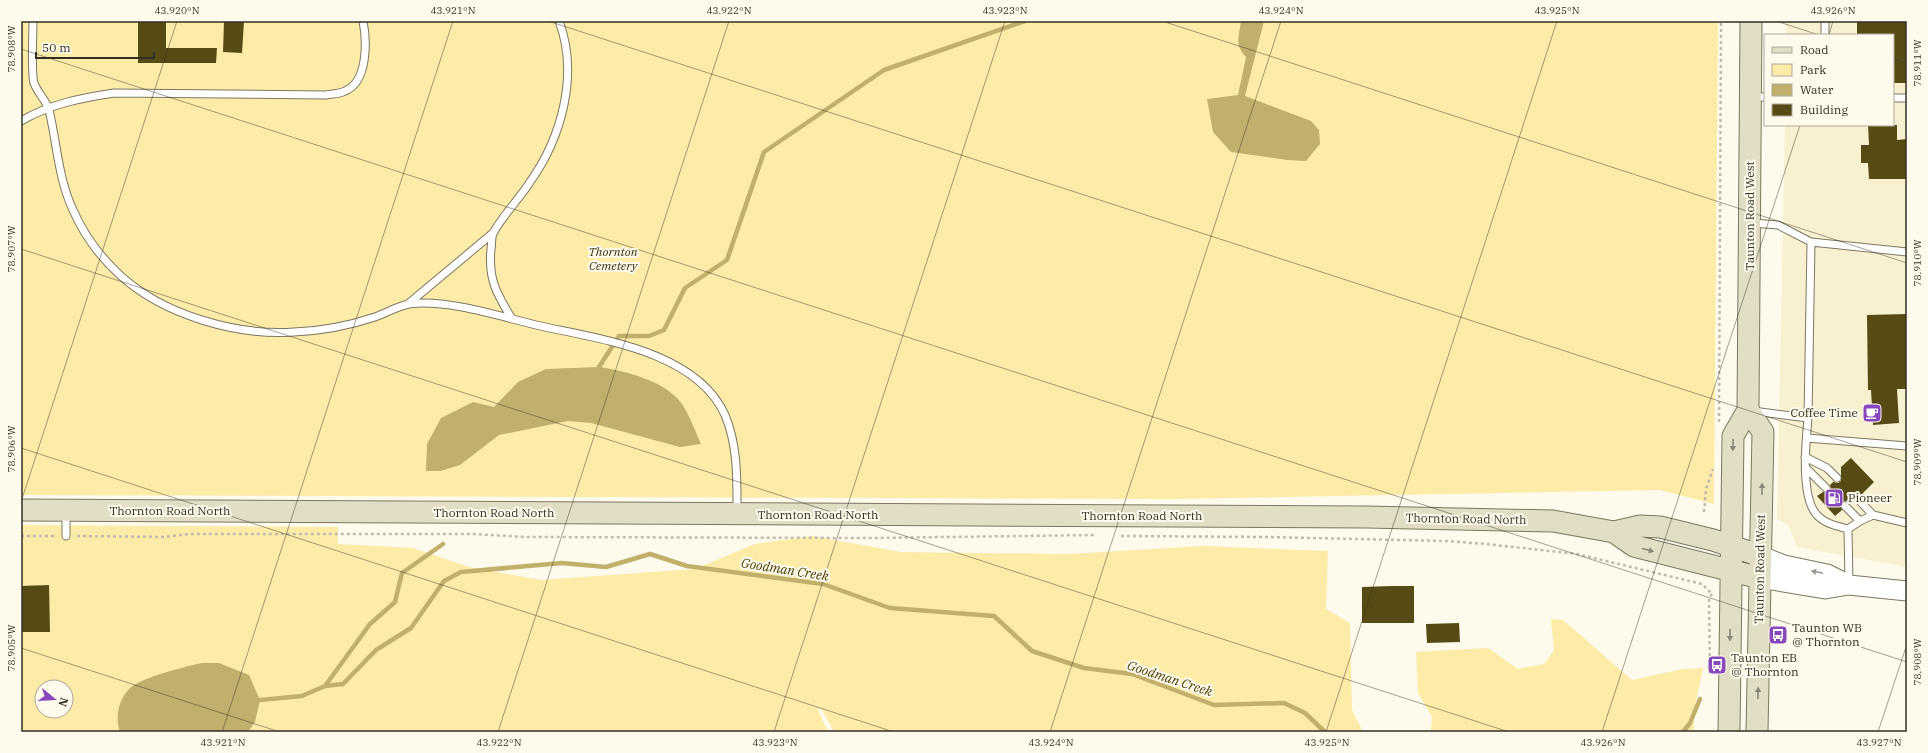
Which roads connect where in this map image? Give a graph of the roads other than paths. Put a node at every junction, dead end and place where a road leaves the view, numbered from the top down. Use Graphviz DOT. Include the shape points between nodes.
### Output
graph roads {
  1 [pos="33,21"];
  2 [pos="363,21"];
  3 [pos="559,21"];
  4 [pos="1751,21"];
  5 [pos="1825,21"];
  6 [pos="1825,34"];
  7 [pos="1758,97"];
  8 [pos="1894,98"];
  9 [pos="1907,98"];
  10 [pos="48,107"];
  11 [pos="21,121"];
  12 [pos="1750,223"];
  13 [pos="493,233"];
  14 [pos="1811,242"];
  15 [pos="1907,252"];
  16 [pos="408,304"];
  17 [pos="512,319"];
  18 [pos="1748,410"];
  19 [pos="1808,418"];
  20 [pos="1807,438"];
  21 [pos="1907,446"];
  22 [pos="1805,457"];
  23 [pos="1806,468"];
  24 [pos="1837,478"];
  25 [pos="1826,488"];
  26 [pos="1856,497"];
  27 [pos="1845,506"];
  28 [pos="21,510"];
  29 [pos="66,510"];
  30 [pos="736,515"];
  31 [pos="1873,515"];
  32 [pos="1860,520"];
  33 [pos="1907,523"];
  34 [pos="1848,529"];
  35 [pos="1614,532"];
  36 [pos="66,536"];
  37 [pos="1731,546"];
  38 [pos="1761,556"];
  39 [pos="1731,571"];
  40 [pos="1760,578"];
  41 [pos="1849,585"];
  42 [pos="1907,591"];
  43 [pos="1729,732"];
  44 [pos="1757,732"];
  1 -- 10 [label="lane" via="34,82"];
  2 -- 10 [label="lane" via="366,50 364,65 356,81 346,91 326,95 114,93"];
  3 -- 13 [label="lane" via="566,49 568,73 567,97 561,120 532,181"];
  4 -- 7 [label="main road, Taunton Road West"];
  5 -- 6 [label="lane"];
  7 -- 12 [label="main road, Taunton Road West"];
  8 -- 9 [label="lane"];
  10 -- 11 [label="lane"];
  10 -- 16 [label="lane" via="58,164 72,210 94,247 122,277 157,301 193,316 235,328 280,332 346,324"];
  12 -- 14 [label="lane" via="1778,225"];
  12 -- 18 [label="main road, Taunton Road West"];
  13 -- 16 [label="lane"];
  13 -- 17 [label="lane" via="491,278"];
  14 -- 15 [label="lane"];
  14 -- 19 [label="lane"];
  16 -- 17 [label="lane" via="466,308"];
  17 -- 30 [label="lane" via="625,346 662,359 688,373 708,391 724,414 733,440"];
  18 -- 19 [label="lane"];
  18 -- 37 [label="main road, Taunton Road West, one-way" via="1733,436"];
  38 -- 18 [label="main road, Taunton Road West, one-way" via="1763,432"];
  19 -- 20 [label="lane"];
  20 -- 21 [label="lane"];
  20 -- 22 [label="lane"];
  22 -- 23 [label="lane"];
  22 -- 24 [label="lane" via="1827,468"];
  23 -- 25 [label="lane"];
  23 -- 34 [label="lane" via="1808,499 1816,514 1828,523"];
  26 -- 31 [label="lane"];
  27 -- 32 [label="lane"];
  28 -- 29 [label="main road, Thornton Road North"];
  29 -- 30 [label="main road, Thornton Road North"];
  29 -- 36 [label="lane"];
  30 -- 35 [label="main road, Thornton Road North" via="1446,518 1553,521"];
  31 -- 32 [label="lane"];
  31 -- 33 [label="lane"];
  32 -- 34 [label="lane"];
  34 -- 41 [label="lane"];
  35 -- 37 [label="main road, Thornton Road North" via="1640,526 1660,527"];
  35 -- 39 [label="main road, Thornton Road North, one-way" via="1634,546"];
  37 -- 38 [label="main road, Thornton Road North"];
  37 -- 39 [label="main road, Taunton Road West"];
  38 -- 40 [label="main road, Taunton Road West"];
  41 -- 38 [label="street, Thornton Road North, one-way" via="1827,574 1784,565"];
  39 -- 40 [label="main road, Thornton Road North"];
  39 -- 43 [label="main road, Taunton Road West, one-way"];
  40 -- 41 [label="street, Thornton Road North" via="1825,589"];
  44 -- 40 [label="main road, Taunton Road West, one-way"];
  41 -- 42 [label="street, Thornton Road North"];
}
